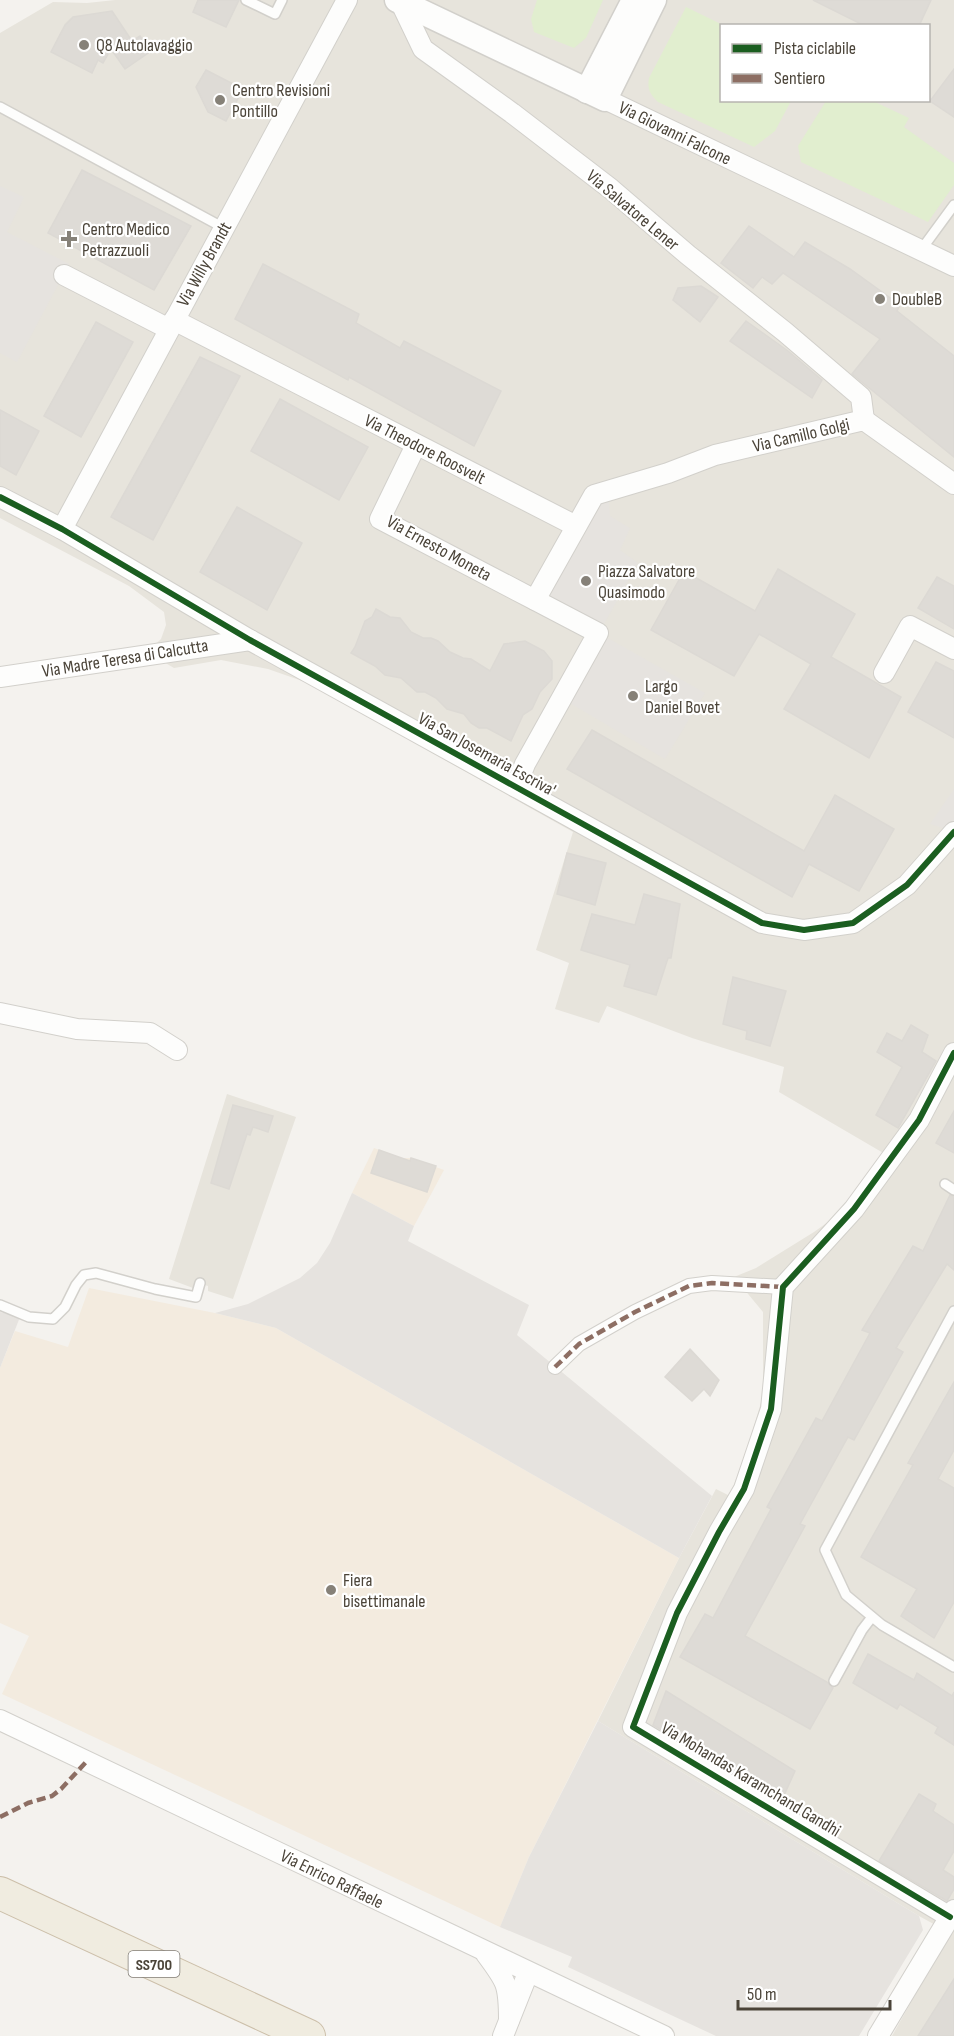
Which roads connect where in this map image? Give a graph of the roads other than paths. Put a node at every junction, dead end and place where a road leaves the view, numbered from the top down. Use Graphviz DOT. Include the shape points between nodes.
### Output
graph roads {
  1 [pos="246,0"];
  2 [pos="282,0"];
  3 [pos="347,0"];
  4 [pos="634,0"];
  5 [pos="654,0"];
  6 [pos="398,1"];
  7 [pos="596,95"];
  8 [pos="0,107"];
  9 [pos="954,205"];
  10 [pos="224,228"];
  11 [pos="921,250"];
  12 [pos="954,266"];
  13 [pos="64,275"];
  14 [pos="171,324"];
  15 [pos="864,420"];
  16 [pos="416,445"];
  17 [pos="954,484"];
  18 [pos="0,497"];
  19 [pos="576,526"];
  20 [pos="62,529"];
  21 [pos="535,600"];
  22 [pos="250,640"];
  23 [pos="954,649"];
  24 [pos="884,673"];
  25 [pos="0,677"];
  26 [pos="516,787"];
  27 [pos="954,832"];
  28 [pos="0,1013"];
  29 [pos="177,1050"];
  30 [pos="954,1053"];
  31 [pos="200,1283"];
  32 [pos="783,1287"];
  33 [pos="0,1305"];
  34 [pos="954,1311"];
  35 [pos="555,1367"];
  36 [pos="872,1617"];
  37 [pos="954,1667"];
  38 [pos="834,1682"];
  39 [pos="0,1720"];
  40 [pos="0,1893"];
  41 [pos="952,1913"];
  42 [pos="485,1952"];
  43 [pos="528,1973"];
  44 [pos="506,2028"];
  45 [pos="309,2036"];
  46 [pos="664,2036"];
  47 [pos="878,2036"];
  1 -- 2 [label="lane" via="275,14"];
  3 -- 10 [label="street, Via Willy Brandt"];
  4 -- 7 [label="street"];
  5 -- 7 [label="street"];
  6 -- 7 [label="street, Via Giovanni Falcone"];
  6 -- 15 [label="street, Via Salvatore Lener" via="423,49 611,189 785,332 861,397"];
  7 -- 11 [label="street, Via Giovanni Falcone"];
  8 -- 10 [label="lane"];
  9 -- 11 [label="lane"];
  10 -- 14 [label="street, Via Willy Brandt"];
  11 -- 12 [label="street, Via Giovanni Falcone"];
  13 -- 14 [label="street, Via Theodore Roosvelt"];
  14 -- 16 [label="street, Via Theodore Roosvelt"];
  14 -- 20 [label="street, Via Willy Brandt"];
  15 -- 17 [label="street, Via Camillo Golgi"];
  15 -- 19 [label="street, Via Camillo Golgi" via="715,455 594,495"];
  16 -- 19 [label="street, Via Theodore Roosvelt"];
  16 -- 21 [label="street, Via Ernesto Moneta" via="380,519"];
  18 -- 20 [label="street, Via San Josemaria Escriva'"];
  19 -- 21 [label="street"];
  20 -- 22 [label="street, Via San Josemaria Escriva'"];
  21 -- 26 [label="street, Via Ernesto Moneta" via="598,633"];
  22 -- 25 [label="street, Via Madre Teresa di Calcutta"];
  22 -- 26 [label="street, Via San Josemaria Escriva'"];
  23 -- 24 [label="street" via="910,626"];
  26 -- 27 [label="street, Via San Josemaria Escriva'" via="762,923 804,930 853,923 907,885"];
  28 -- 29 [label="street" via="77,1029 150,1033"];
  30 -- 32 [label="street" via="919,1120 854,1209"];
  31 -- 33 [label="lane" via="196,1297 96,1273 84,1275 53,1319 29,1317"];
  32 -- 35 [label="street" via="712,1283 688,1286 579,1344"];
  32 -- 41 [label="street, Via Mohandas Karamchand Gandhi" via="771,1409 751,1469 677,1613 633,1727"];
  34 -- 36 [label="lane" via="825,1550 846,1595"];
  36 -- 37 [label="lane"];
  36 -- 38 [label="lane"];
  39 -- 42 [label="street, Via Enrico Raffaele"];
  40 -- 45 [label="highway, SS700"];
  41 -- 47 [label="street"];
  42 -- 43 [label="street, Via Enrico Raffaele"];
  42 -- 44 [label="street" via="509,1992"];
  43 -- 44 [label="street"];
  43 -- 46 [label="street, Via Enrico Raffaele"];
}
